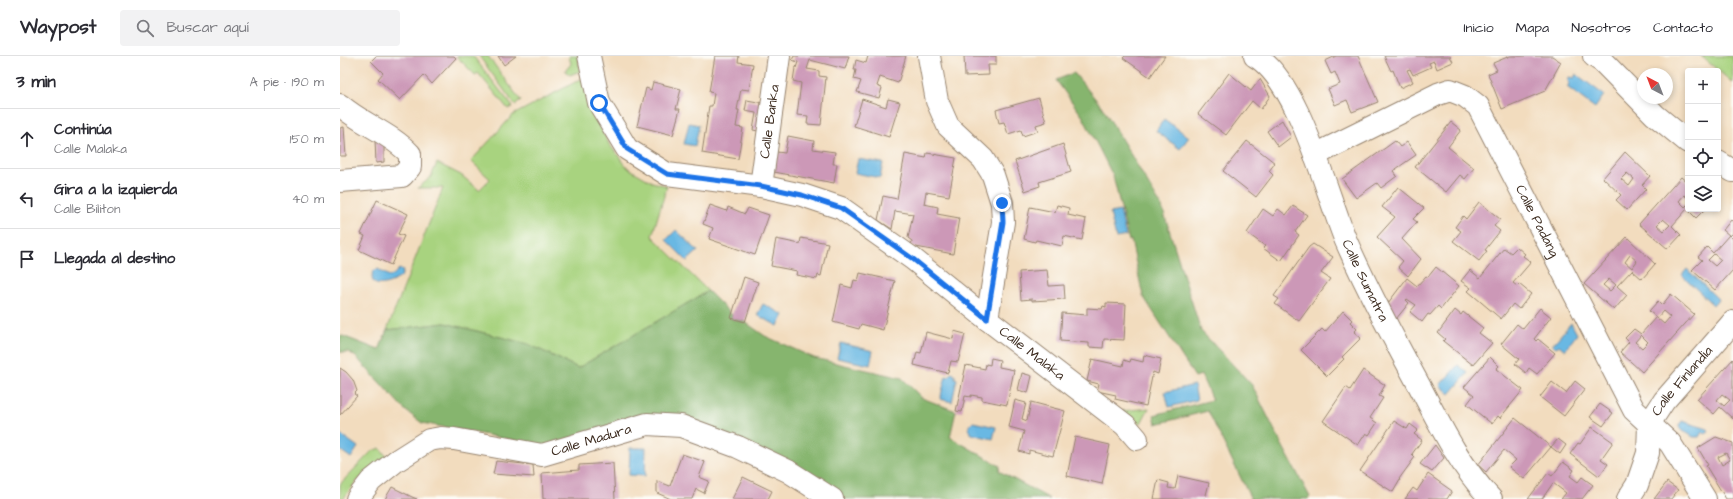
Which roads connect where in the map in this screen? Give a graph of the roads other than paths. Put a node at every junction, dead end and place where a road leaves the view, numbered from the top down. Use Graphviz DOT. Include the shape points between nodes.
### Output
graph roads {
  1 [pos="589,56"];
  2 [pos="779,56"];
  3 [pos="929,56"];
  4 [pos="1255,56"];
  5 [pos="1594,56"];
  6 [pos="340,105"];
  7 [pos="1686,140"];
  8 [pos="1315,155"];
  9 [pos="1721,164"];
  10 [pos="1733,172"];
  11 [pos="340,181"];
  12 [pos="761,186"];
  13 [pos="987,319"];
  14 [pos="1733,322"];
  15 [pos="1649,424"];
  16 [pos="1137,439"];
  17 [pos="357,499"];
  18 [pos="832,499"];
  19 [pos="1491,499"];
  20 [pos="1628,499"];
  21 [pos="1705,499"];
  1 -- 12 [label="street, Calle Malaka" via="599,103 627,149 667,174"];
  2 -- 12 [label="street, Calle Banka"];
  3 -- 13 [label="street" via="937,101 948,126 983,159 993,175 1002,203 1003,222"];
  4 -- 8 [label="street, Calle Sumatra" via="1263,60 1289,94"];
  5 -- 7 [label="street" via="1655,115"];
  6 -- 11 [label="street" via="400,143 410,154 410,167 402,176"];
  8 -- 15 [label="street, Calle Padang" via="1450,90 1465,96 1478,106 1634,410"];
  8 -- 19 [label="street, Calle Sumatra" via="1346,240 1397,345 1451,445 1474,481"];
  9 -- 10 [label="street"];
  12 -- 13 [label="street, Calle Malaka" via="802,195 841,208 913,259"];
  13 -- 16 [label="street, Calle Malaka" via="1125,425"];
  14 -- 15 [label="street, Calle Finlandia" via="1664,401"];
  15 -- 20 [label="street" via="1648,453 1637,485"];
  15 -- 21 [label="street" via="1670,444"];
  17 -- 18 [label="street, Calle Madura" via="371,481 396,460 429,440 454,439 542,455 647,424 681,426 738,447 788,471"];
}
